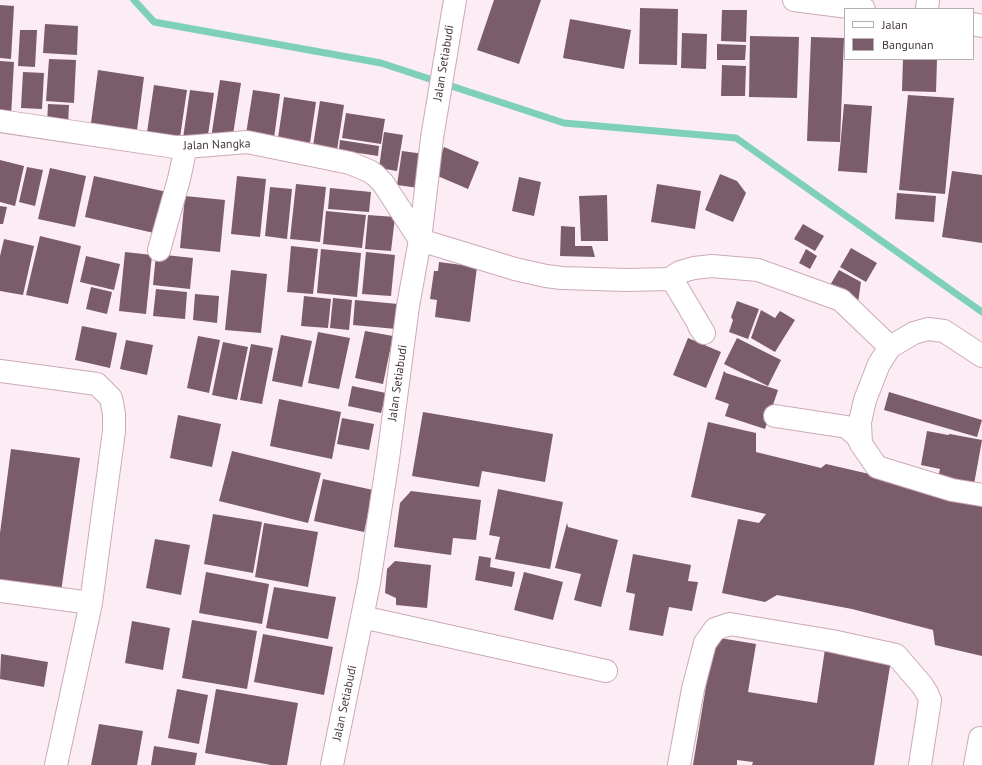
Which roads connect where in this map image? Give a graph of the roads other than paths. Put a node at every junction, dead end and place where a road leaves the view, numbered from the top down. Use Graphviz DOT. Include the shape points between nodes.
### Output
graph roads {
  1 [pos="454,0"];
  2 [pos="794,0"];
  3 [pos="856,8"];
  4 [pos="0,121"];
  5 [pos="186,147"];
  6 [pos="420,240"];
  7 [pos="159,250"];
  8 [pos="669,279"];
  9 [pos="699,326"];
  10 [pos="890,347"];
  11 [pos="982,356"];
  12 [pos="0,370"];
  13 [pos="775,416"];
  14 [pos="861,444"];
  15 [pos="982,495"];
  16 [pos="0,591"];
  17 [pos="91,603"];
  18 [pos="362,617"];
  19 [pos="606,672"];
  20 [pos="980,738"];
  21 [pos="56,765"];
  22 [pos="332,765"];
  23 [pos="679,765"];
  24 [pos="920,765"];
  25 [pos="975,765"];
  1 -- 6 [label="street, Jalan Setiabudi" via="432,138"];
  2 -- 3 [label="street"];
  4 -- 5 [label="street, Jalan Nangka"];
  5 -- 6 [label="street, Jalan Nangka" via="247,142 350,163 369,171 383,183"];
  5 -- 7 [label="street"];
  6 -- 8 [label="street" via="546,276 626,280"];
  6 -- 18 [label="street, Jalan Setiabudi"];
  8 -- 9 [label="street" via="675,284"];
  8 -- 10 [label="street" via="680,272 712,266 758,270 841,300"];
  10 -- 11 [label="street" via="928,329 944,331"];
  10 -- 14 [label="street" via="879,364 865,400 860,422"];
  12 -- 17 [label="street" via="97,384 111,398 114,431"];
  13 -- 14 [label="street" via="847,427 858,437"];
  14 -- 15 [label="street" via="877,467 952,490"];
  16 -- 17 [label="street"];
  17 -- 21 [label="street"];
  18 -- 19 [label="street"];
  18 -- 22 [label="street, Jalan Setiabudi"];
  20 -- 25 [label="street"];
  23 -- 24 [label="street" via="693,689 705,643 715,629 730,624 896,655 922,685 930,700"];
}
